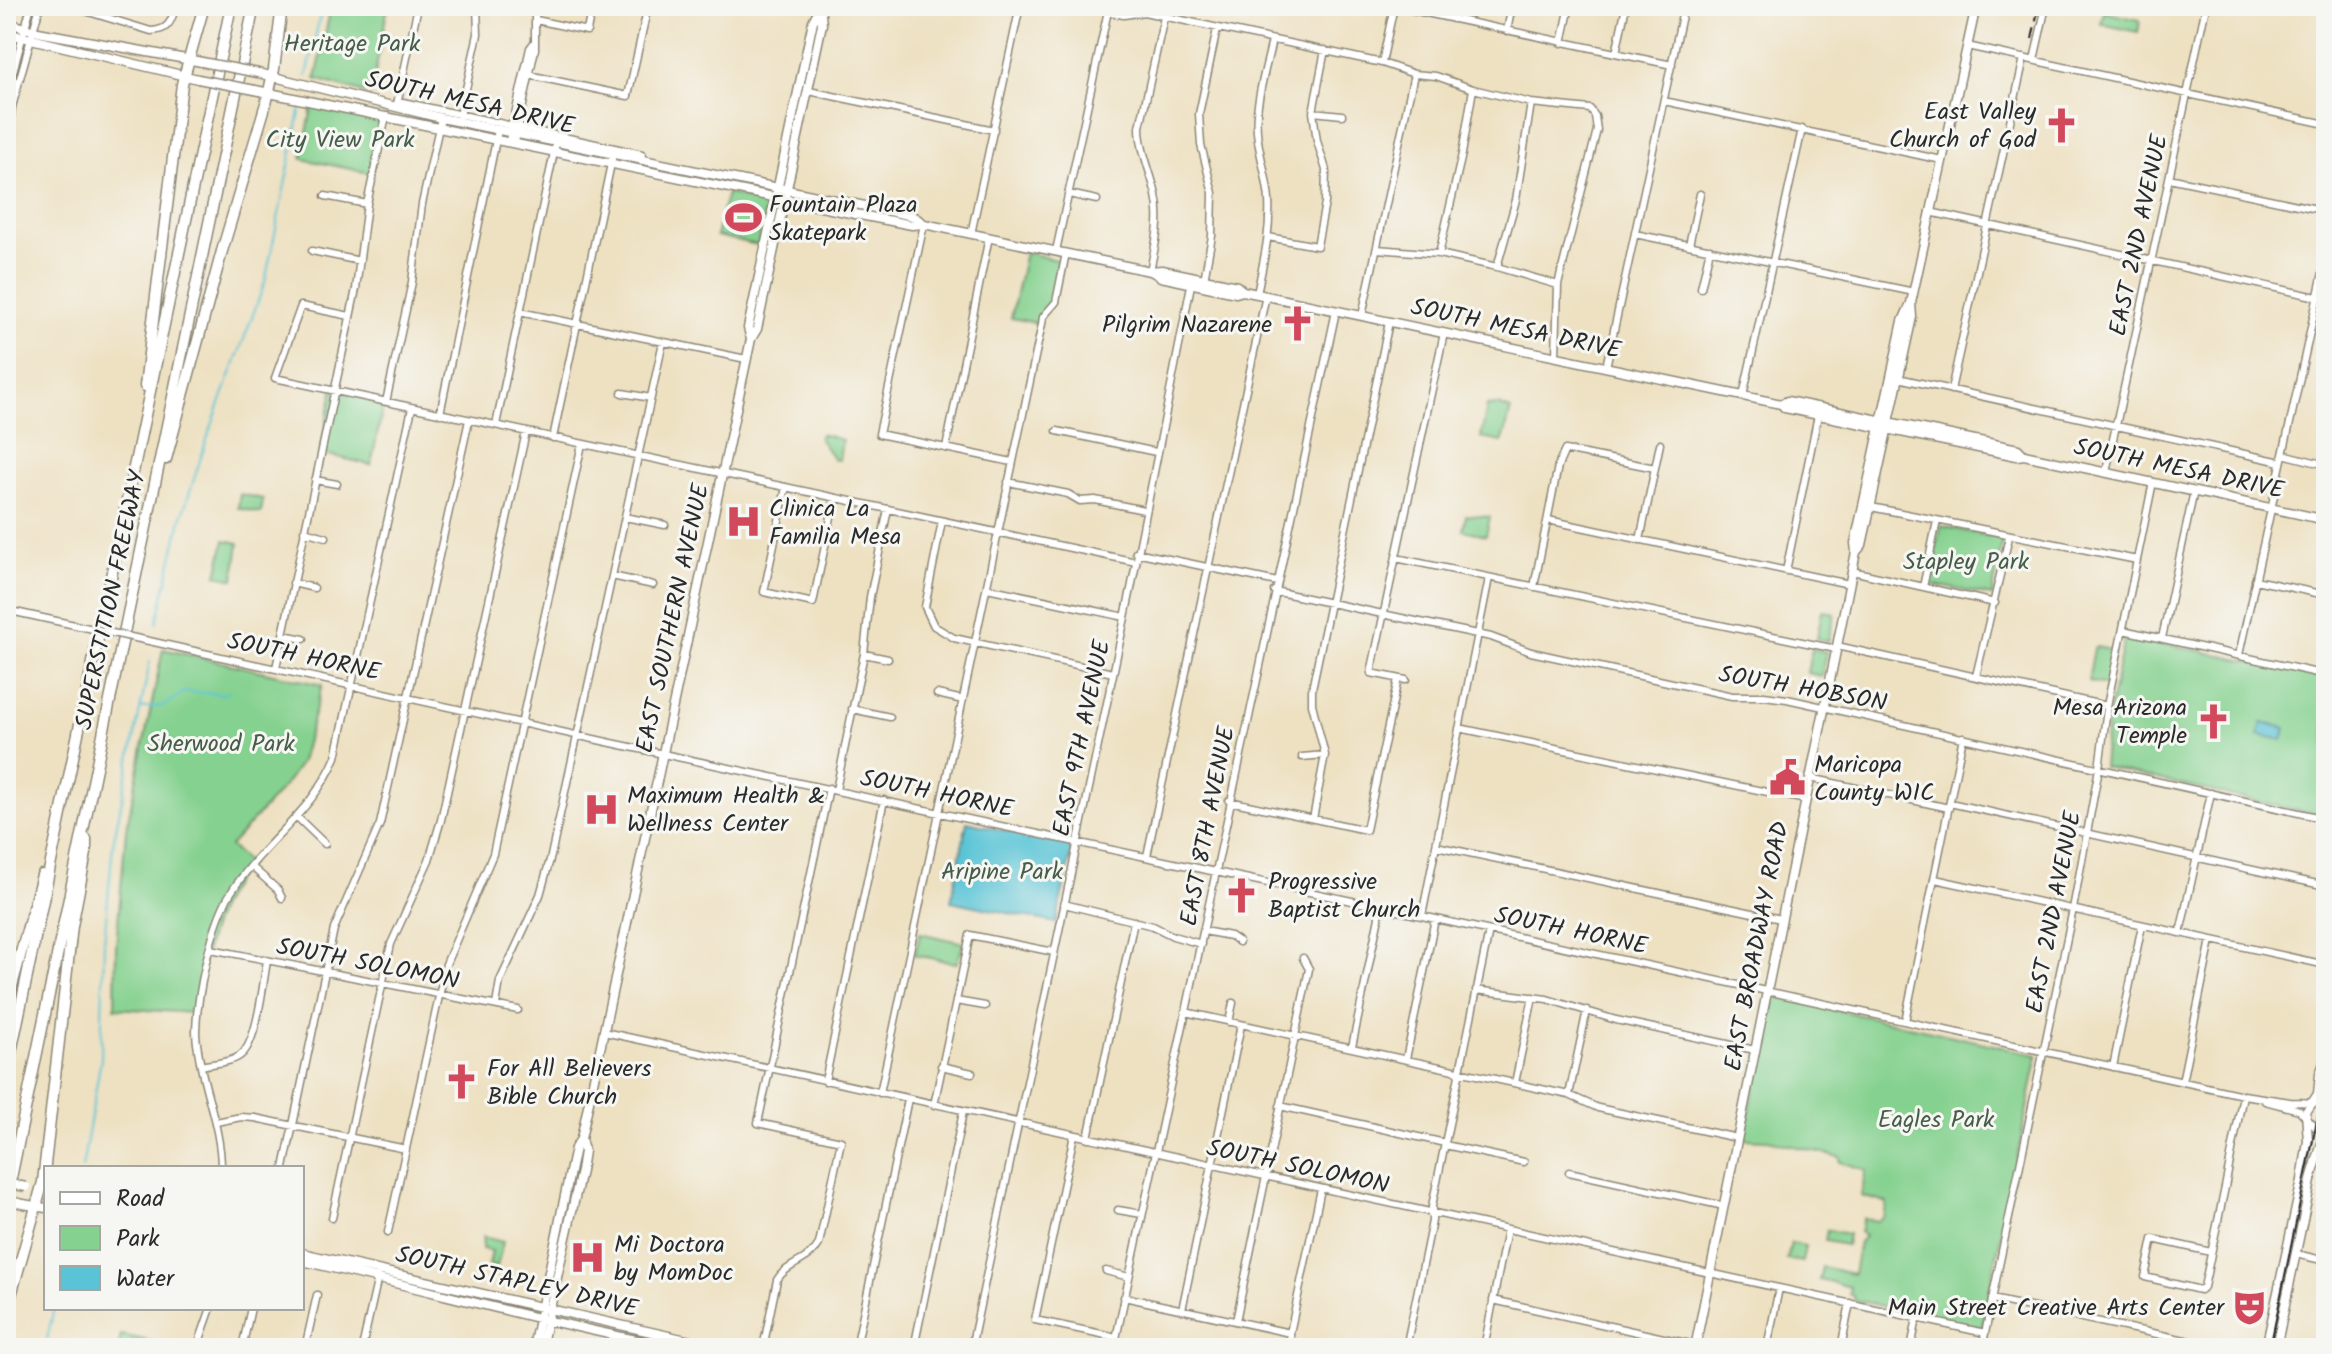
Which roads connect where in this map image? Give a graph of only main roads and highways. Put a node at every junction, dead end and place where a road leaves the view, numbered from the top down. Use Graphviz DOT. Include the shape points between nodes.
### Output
graph roads {
  1 [pos="204,6"];
  2 [pos="231,6"];
  3 [pos="254,6"];
  4 [pos="282,6"];
  5 [pos="820,6"];
  6 [pos="1976,6"];
  7 [pos="6,22"];
  8 [pos="6,33"];
  9 [pos="807,46"];
  10 [pos="189,59"];
  11 [pos="184,76"];
  12 [pos="273,76"];
  13 [pos="809,91"];
  14 [pos="269,94"];
  15 [pos="440,122"];
  16 [pos="612,159"];
  17 [pos="776,187"];
  18 [pos="789,190"];
  19 [pos="774,198"];
  20 [pos="787,200"];
  21 [pos="889,211"];
  22 [pos="845,212"];
  23 [pos="924,224"];
  24 [pos="761,264"];
  25 [pos="1911,303"];
  26 [pos="761,313"];
  27 [pos="751,339"];
  28 [pos="1781,404"];
  29 [pos="1884,425"];
  30 [pos="127,503"];
  31 [pos="2326,520"];
  32 [pos="1856,552"];
  33 [pos="131,592"];
  34 [pos="75,749"];
  35 [pos="85,822"];
  36 [pos="6,1008"];
  37 [pos="2326,1058"];
  38 [pos="6,1076"];
  39 [pos="2326,1129"];
  40 [pos="581,1139"];
  41 [pos="46,1166"];
  42 [pos="570,1173"];
  43 [pos="6,1183"];
  44 [pos="43,1191"];
  45 [pos="6,1201"];
  46 [pos="41,1208"];
  47 [pos="561,1214"];
  48 [pos="571,1216"];
  49 [pos="563,1249"];
  50 [pos="304,1254"];
  51 [pos="304,1261"];
  52 [pos="379,1274"];
  53 [pos="464,1291"];
  54 [pos="436,1293"];
  55 [pos="6,1313"];
  56 [pos="544,1314"];
  57 [pos="642,1330"];
  58 [pos="664,1335"];
  59 [pos="617,1336"];
  60 [pos="640,1341"];
  61 [pos="702,1346"];
  62 [pos="1695,1346"];
  63 [pos="533,1348"];
  64 [pos="541,1348"];
  65 [pos="676,1348"];
  66 [pos="722,1348"];
  67 [pos="2266,1348"];
  68 [pos="2276,1348"];
  1 -- 10 [label="highway"];
  2 -- 30 [label="highway, SUPERSTITION FREEWAY"];
  3 -- 33 [label="highway, SUPERSTITION FREEWAY"];
  4 -- 12 [label="highway"];
  5 -- 9 [label="main road, EAST SOUTHERN AVENUE"];
  5 -- 13 [label="main road, EAST SOUTHERN AVENUE" via="822,24"];
  6 -- 25 [label="main road, EAST BROADWAY ROAD"];
  7 -- 10 [label="main road, SOUTH MESA DRIVE"];
  8 -- 11 [label="main road, SOUTH MESA DRIVE"];
  9 -- 13 [label="main road" via="804,82"];
  9 -- 17 [label="main road, EAST SOUTHERN AVENUE"];
  10 -- 11 [label="highway"];
  10 -- 12 [label="main road, SOUTH MESA DRIVE, bridge"];
  11 -- 14 [label="main road, SOUTH MESA DRIVE, bridge"];
  11 -- 30 [label="highway"];
  12 -- 14 [label="highway"];
  12 -- 15 [label="main road, SOUTH MESA DRIVE" via="397,104"];
  13 -- 18 [label="main road, EAST SOUTHERN AVENUE"];
  14 -- 15 [label="main road, SOUTH MESA DRIVE"];
  14 -- 33 [label="highway"];
  15 -- 16 [label="main road, SOUTH MESA DRIVE"];
  16 -- 17 [label="main road, SOUTH MESA DRIVE"];
  16 -- 19 [label="main road, SOUTH MESA DRIVE"];
  17 -- 18 [label="main road, SOUTH MESA DRIVE"];
  17 -- 19 [label="main road, EAST SOUTHERN AVENUE"];
  18 -- 20 [label="main road, EAST SOUTHERN AVENUE"];
  18 -- 21 [label="main road, SOUTH MESA DRIVE"];
  19 -- 20 [label="main road, SOUTH MESA DRIVE"];
  19 -- 24 [label="main road, EAST SOUTHERN AVENUE"];
  20 -- 22 [label="main road, SOUTH MESA DRIVE"];
  20 -- 26 [label="main road, EAST SOUTHERN AVENUE"];
  21 -- 22 [label="main road"];
  21 -- 23 [label="main road, SOUTH MESA DRIVE"];
  22 -- 23 [label="main road, SOUTH MESA DRIVE"];
  23 -- 28 [label="main road, SOUTH MESA DRIVE"];
  24 -- 26 [label="main road"];
  24 -- 27 [label="main road, EAST SOUTHERN AVENUE" via="748,328"];
  25 -- 29 [label="main road, EAST BROADWAY ROAD"];
  25 -- 29 [label="main road, EAST BROADWAY ROAD" via="1912,317"];
  26 -- 27 [label="main road, EAST SOUTHERN AVENUE"];
  27 -- 40 [label="main road, EAST SOUTHERN AVENUE"];
  28 -- 29 [label="main road, SOUTH MESA DRIVE"];
  28 -- 29 [label="main road, SOUTH MESA DRIVE" via="1787,401"];
  29 -- 31 [label="main road, SOUTH MESA DRIVE"];
  29 -- 32 [label="main road, EAST BROADWAY ROAD"];
  29 -- 32 [label="main road, EAST BROADWAY ROAD" via="1871,507"];
  30 -- 34 [label="highway, SUPERSTITION FREEWAY"];
  32 -- 62 [label="main road, EAST BROADWAY ROAD"];
  33 -- 35 [label="highway, SUPERSTITION FREEWAY"];
  34 -- 36 [label="highway"];
  34 -- 38 [label="highway, SUPERSTITION FREEWAY"];
  35 -- 41 [label="highway" via="86,853 72,926"];
  35 -- 45 [label="highway, SUPERSTITION FREEWAY"];
  37 -- 67 [label="main road" via="2306,1119 2308,1141 2298,1204"];
  39 -- 68 [label="main road"];
  40 -- 42 [label="main road, EAST SOUTHERN AVENUE"];
  40 -- 48 [label="main road, EAST SOUTHERN AVENUE" via="584,1151"];
  42 -- 47 [label="main road, EAST SOUTHERN AVENUE"];
  42 -- 48 [label="main road" via="566,1212"];
  43 -- 44 [label="main road, bridge"];
  44 -- 46 [label="highway"];
  45 -- 46 [label="main road, bridge"];
  46 -- 55 [label="highway"];
  47 -- 49 [label="main road"];
  47 -- 56 [label="main road, EAST SOUTHERN AVENUE"];
  48 -- 49 [label="main road, EAST SOUTHERN AVENUE"];
  49 -- 56 [label="main road, EAST SOUTHERN AVENUE"];
  50 -- 52 [label="main road, SOUTH STAPLEY DRIVE"];
  51 -- 52 [label="main road, SOUTH STAPLEY DRIVE"];
  52 -- 53 [label="main road, SOUTH STAPLEY DRIVE"];
  52 -- 54 [label="main road, SOUTH STAPLEY DRIVE"];
  53 -- 54 [label="main road"];
  53 -- 56 [label="main road, SOUTH STAPLEY DRIVE"];
  54 -- 56 [label="main road, SOUTH STAPLEY DRIVE"];
  56 -- 57 [label="main road, SOUTH STAPLEY DRIVE"];
  56 -- 59 [label="main road, SOUTH STAPLEY DRIVE"];
  56 -- 63 [label="main road, EAST SOUTHERN AVENUE"];
  56 -- 64 [label="main road, EAST SOUTHERN AVENUE"];
  57 -- 58 [label="main road, SOUTH STAPLEY DRIVE"];
  57 -- 59 [label="main road"];
  58 -- 60 [label="main road"];
  58 -- 61 [label="main road, SOUTH STAPLEY DRIVE"];
  59 -- 60 [label="main road, SOUTH STAPLEY DRIVE"];
  60 -- 65 [label="main road, SOUTH STAPLEY DRIVE"];
  61 -- 65 [label="main road, SOUTH STAPLEY DRIVE"];
  61 -- 66 [label="main road, SOUTH STAPLEY DRIVE"];
}
